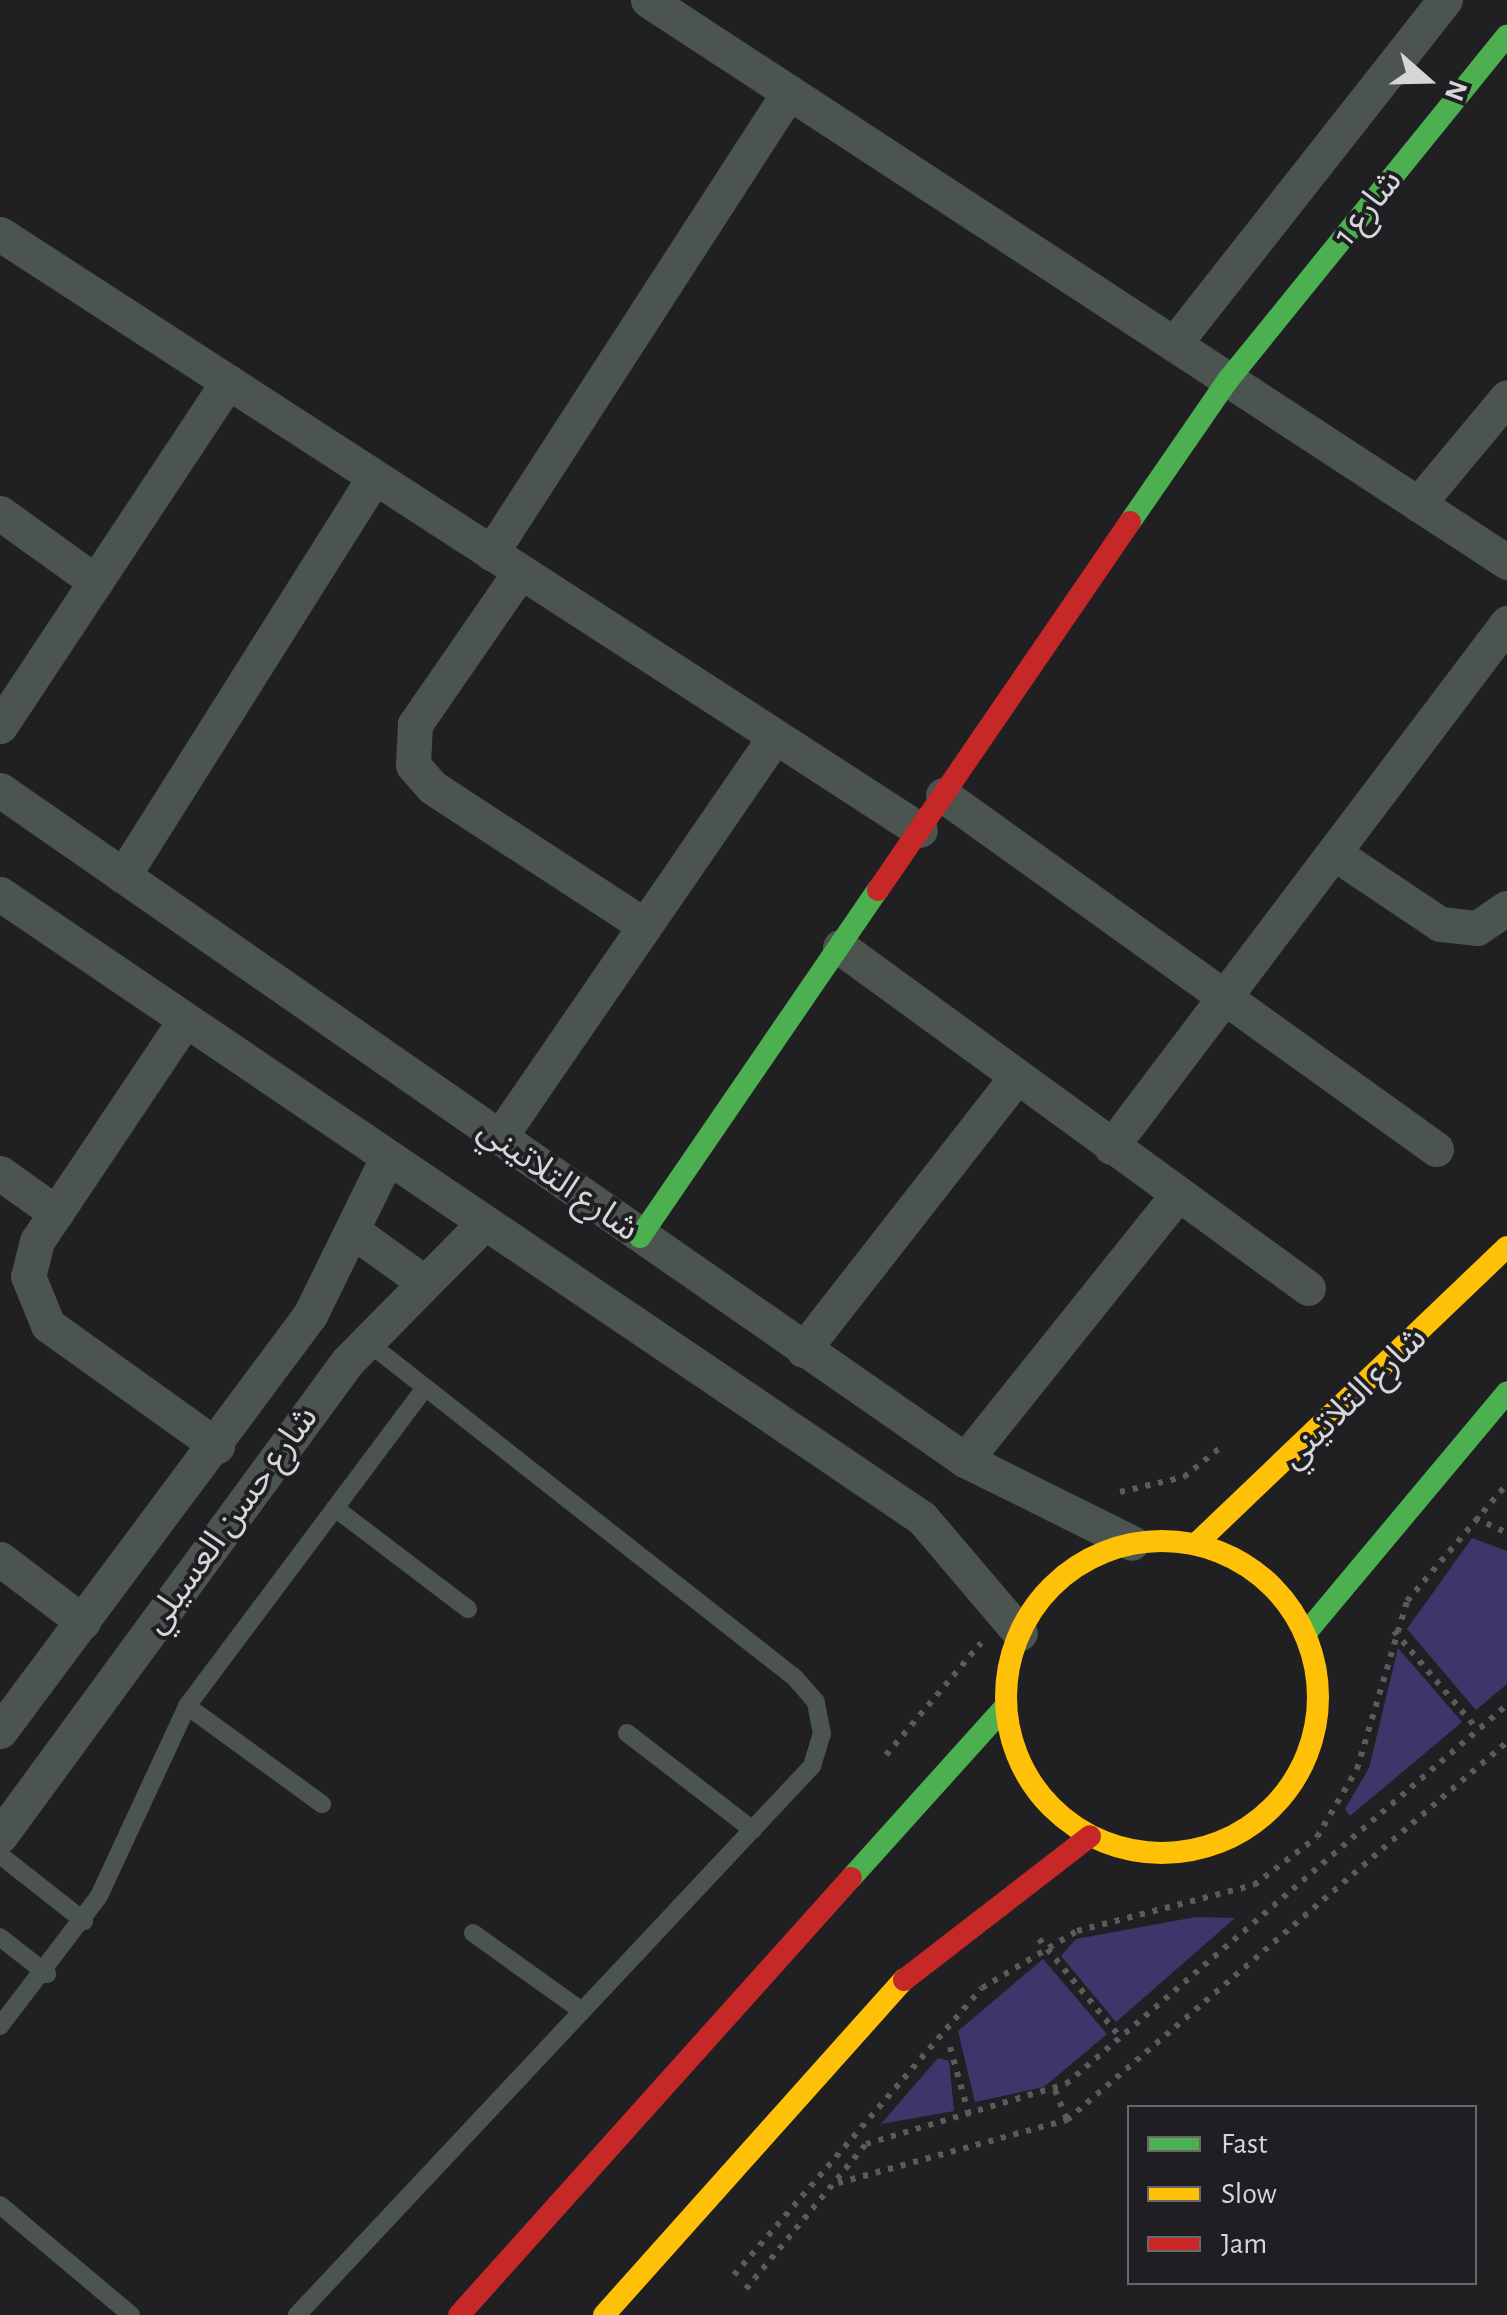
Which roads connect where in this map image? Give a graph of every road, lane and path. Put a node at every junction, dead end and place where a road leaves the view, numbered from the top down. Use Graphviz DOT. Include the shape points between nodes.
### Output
graph roads {
  1 [pos="648,0"];
  2 [pos="1445,0"];
  3 [pos="1507,36"];
  4 [pos="790,92"];
  5 [pos="0,234"];
  6 [pos="1174,344"];
  7 [pos="1228,380"];
  8 [pos="228,382"];
  9 [pos="1507,397"];
  10 [pos="374,477"];
  11 [pos="1418,504"];
  12 [pos="0,513"];
  13 [pos="505,562"];
  14 [pos="1507,562"];
  15 [pos="96,582"];
  16 [pos="1507,623"];
  17 [pos="0,726"];
  18 [pos="774,737"];
  19 [pos="0,790"];
  20 [pos="943,796"];
  21 [pos="920,830"];
  22 [pos="1334,854"];
  23 [pos="123,876"];
  24 [pos="0,894"];
  25 [pos="1507,908"];
  26 [pos="645,926"];
  27 [pos="840,947"];
  28 [pos="1223,998"];
  29 [pos="185,1020"];
  30 [pos="1016,1076"];
  31 [pos="499,1138"];
  32 [pos="1111,1146"];
  33 [pos="1436,1149"];
  34 [pos="387,1158"];
  35 [pos="0,1174"];
  36 [pos="1178,1194"];
  37 [pos="56,1213"];
  38 [pos="483,1224"];
  39 [pos="356,1234"];
  40 [pos="640,1237"];
  41 [pos="1507,1248"];
  42 [pos="421,1280"];
  43 [pos="1308,1288"];
  44 [pos="365,1340"];
  45 [pos="803,1350"];
  46 [pos="424,1388"];
  47 [pos="1507,1392"];
  48 [pos="218,1446"];
  49 [pos="1222,1447"];
  50 [pos="965,1460"];
  51 [pos="1507,1484"];
  52 [pos="334,1508"];
  53 [pos="1070,1517"];
  54 [pos="1475,1518"];
  55 [pos="1507,1533"];
  56 [pos="1132,1543"];
  57 [pos="1196,1544"];
  58 [pos="0,1559"];
  59 [pos="468,1609"];
  60 [pos="1012,1621"];
  61 [pos="83,1622"];
  62 [pos="1394,1630"];
  63 [pos="1306,1634"];
  64 [pos="1507,1705"];
  65 [pos="187,1706"];
  66 [pos="1006,1706"];
  67 [pos="0,1730"];
  68 [pos="1478,1730"];
  69 [pos="627,1733"];
  70 [pos="1507,1742"];
  71 [pos="886,1755"];
  72 [pos="322,1804"];
  73 [pos="752,1830"];
  74 [pos="0,1836"];
  75 [pos="1090,1836"];
  76 [pos="0,1855"];
  77 [pos="84,1921"];
  78 [pos="473,1934"];
  79 [pos="0,1937"];
  80 [pos="1039,1939"];
  81 [pos="1045,1946"];
  82 [pos="47,1974"];
  83 [pos="582,2011"];
  84 [pos="0,2026"];
  85 [pos="1121,2038"];
  86 [pos="950,2047"];
  87 [pos="1055,2090"];
  88 [pos="969,2115"];
  89 [pos="1067,2120"];
  90 [pos="837,2184"];
  91 [pos="0,2205"];
  92 [pos="734,2275"];
  93 [pos="746,2289"];
  94 [pos="131,2315"];
  95 [pos="298,2315"];
  96 [pos="460,2315"];
  97 [pos="604,2315"];
  1 -- 4 [label="street"];
  2 -- 6 [label="street, شارع 1"];
  3 -- 7 [label="main road, شارع 1"];
  4 -- 6 [label="street"];
  4 -- 13 [label="street"];
  5 -- 8 [label="street"];
  6 -- 7 [label="street"];
  7 -- 11 [label="street"];
  7 -- 20 [label="main road, شارع 1"];
  8 -- 10 [label="street"];
  8 -- 15 [label="street"];
  9 -- 11 [label="street"];
  10 -- 13 [label="street"];
  10 -- 23 [label="street"];
  11 -- 14 [label="street"];
  12 -- 15 [label="street"];
  13 -- 18 [label="street"];
  13 -- 26 [label="street" via="415,724 413,765 432,787"];
  15 -- 17 [label="street"];
  16 -- 22 [label="street"];
  18 -- 21 [label="street"];
  18 -- 26 [label="street"];
  19 -- 23 [label="street, شارع التلاتيني"];
  20 -- 21 [label="main road, شارع 1"];
  20 -- 28 [label="street"];
  21 -- 27 [label="main road, شارع 1"];
  22 -- 25 [label="street" via="1440,924 1477,928"];
  22 -- 28 [label="street"];
  23 -- 31 [label="street, شارع التلاتيني"];
  24 -- 29 [label="street"];
  26 -- 31 [label="street"];
  27 -- 30 [label="street"];
  27 -- 40 [label="main road, شارع 1"];
  28 -- 32 [label="street"];
  28 -- 33 [label="street"];
  29 -- 34 [label="street"];
  29 -- 37 [label="street"];
  30 -- 32 [label="street"];
  30 -- 45 [label="street"];
  31 -- 40 [label="street, شارع التلاتيني"];
  32 -- 36 [label="street"];
  34 -- 38 [label="street"];
  34 -- 39 [label="street, شارع حسن العسيلي"];
  35 -- 37 [label="street"];
  36 -- 43 [label="street"];
  36 -- 50 [label="street"];
  37 -- 48 [label="street" via="30,1258 36,1310"];
  38 -- 42 [label="street, شارع حسن العسيلي"];
  38 -- 60 [label="street" via="922,1518"];
  39 -- 42 [label="street"];
  39 -- 48 [label="street, شارع حسن العسيلي"];
  40 -- 45 [label="street, شارع التلاتيني"];
  41 -- 57 [label="main road, شارع التلاتيني"];
  42 -- 44 [label="street, شارع حسن العسيلي"];
  44 -- 46 [label="lane"];
  44 -- 74 [label="street, شارع حسن العسيلي"];
  45 -- 50 [label="street, شارع التلاتيني"];
  46 -- 52 [label="lane"];
  46 -- 73 [label="lane" via="806,1688 820,1718 819,1751"];
  47 -- 63 [label="main road"];
  48 -- 61 [label="street, شارع حسن العسيلي"];
  49 -- 53 [label="path" via="1162,1486 1091,1489"];
  50 -- 53 [label="street, شارع التلاتيني"];
  51 -- 54 [label="path"];
  52 -- 59 [label="lane"];
  52 -- 65 [label="lane"];
  53 -- 56 [label="street, شارع التلاتيني"];
  54 -- 55 [label="path"];
  54 -- 62 [label="path" via="1404,1599"];
  56 -- 57 [label="main road"];
  56 -- 60 [label="main road" via="1054,1584"];
  57 -- 63 [label="main road" via="1250,1567"];
  58 -- 61 [label="street"];
  60 -- 66 [label="main road"];
  60 -- 71 [label="path"];
  61 -- 67 [label="street, شارع حسن العسيلي"];
  62 -- 68 [label="path"];
  62 -- 81 [label="path" via="1347,1794 1298,1856 1230,1894 1110,1919"];
  63 -- 75 [label="main road" via="1316,1729 1269,1812 1183,1853"];
  64 -- 68 [label="path"];
  65 -- 72 [label="lane"];
  65 -- 77 [label="lane"];
  66 -- 75 [label="main road" via="1040,1796"];
  66 -- 96 [label="main road"];
  68 -- 85 [label="path"];
  69 -- 73 [label="lane"];
  70 -- 89 [label="path"];
  73 -- 83 [label="lane"];
  75 -- 97 [label="main road" via="894,1988"];
  76 -- 77 [label="lane"];
  77 -- 82 [label="lane"];
  78 -- 83 [label="lane"];
  79 -- 82 [label="lane"];
  80 -- 81 [label="path"];
  81 -- 85 [label="path"];
  81 -- 92 [label="path" via="954,2013"];
  82 -- 84 [label="lane"];
  83 -- 95 [label="lane"];
  85 -- 87 [label="path"];
  86 -- 88 [label="path"];
  87 -- 88 [label="path"];
  87 -- 89 [label="path"];
  88 -- 90 [label="path" via="866,2144"];
  89 -- 90 [label="path"];
  90 -- 93 [label="path"];
  91 -- 94 [label="lane"];
}
